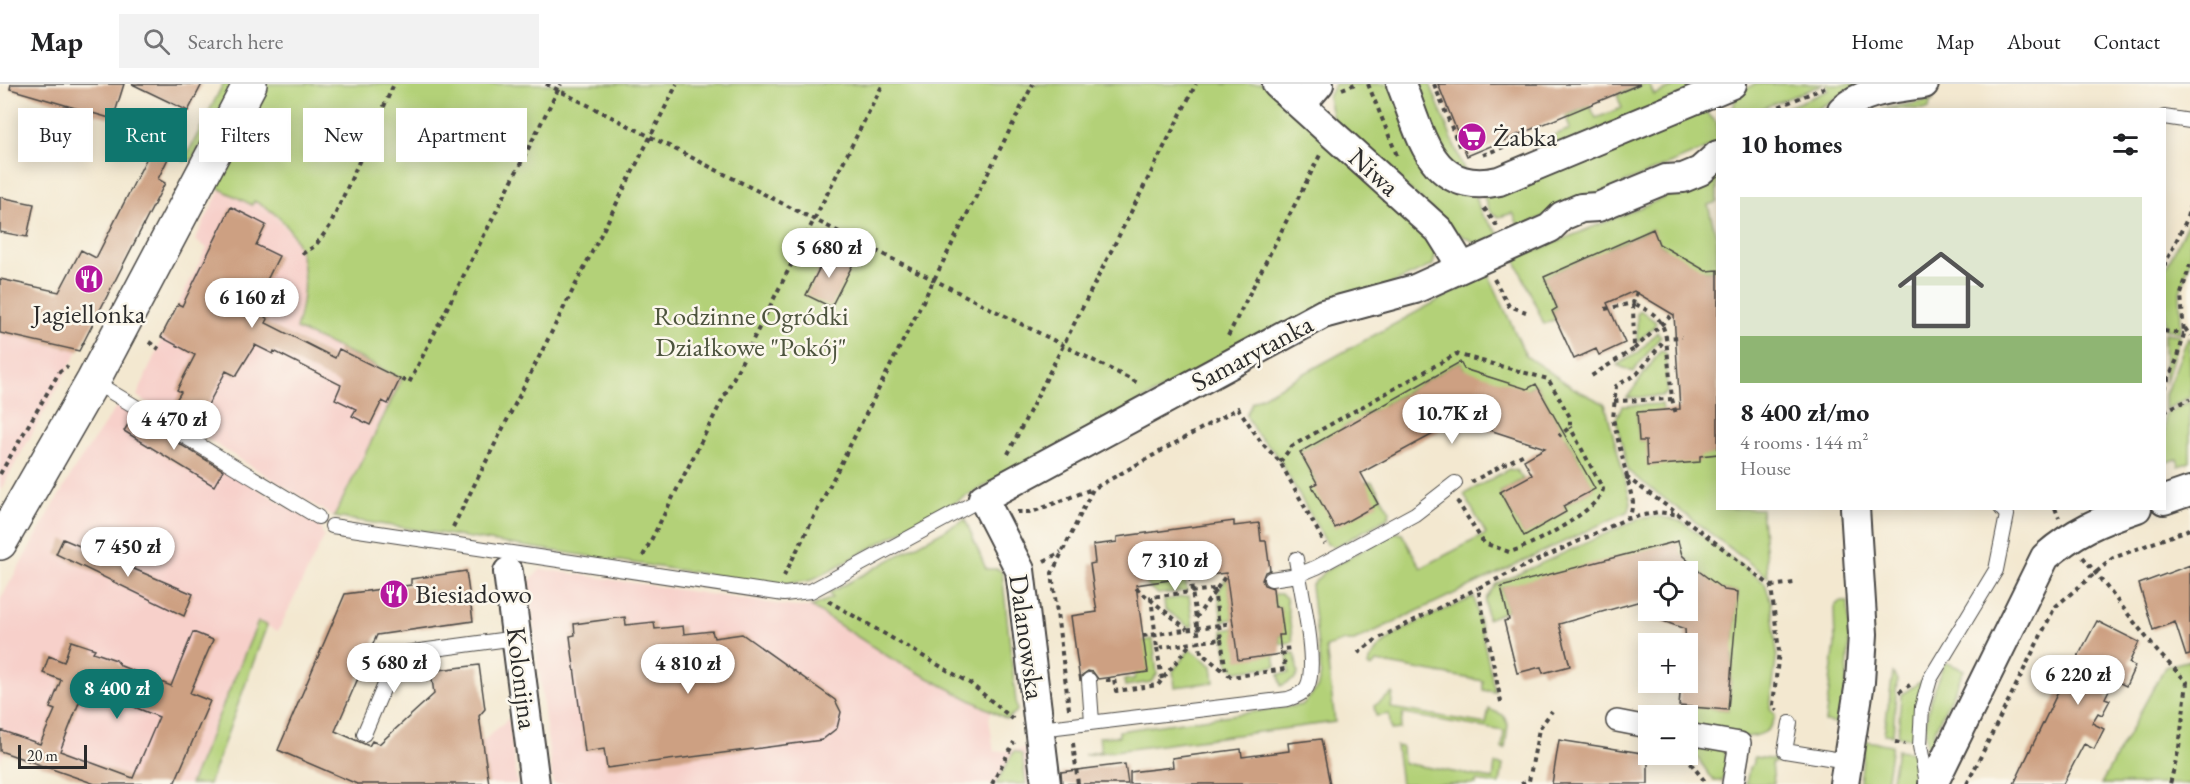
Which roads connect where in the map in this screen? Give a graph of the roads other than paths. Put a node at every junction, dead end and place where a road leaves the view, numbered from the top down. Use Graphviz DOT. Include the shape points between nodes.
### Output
graph roads {
  1 [pos="250,84"];
  2 [pos="1277,84"];
  3 [pos="1320,84"];
  4 [pos="1401,84"];
  5 [pos="1924,84"];
  6 [pos="1723,95"];
  7 [pos="1301,105"];
  8 [pos="1846,108"];
  9 [pos="2166,117"];
  10 [pos="2190,121"];
  11 [pos="1716,157"];
  12 [pos="1462,267"];
  13 [pos="93,381"];
  14 [pos="1452,485"];
  15 [pos="2190,491"];
  16 [pos="983,498"];
  17 [pos="2166,499"];
  18 [pos="1854,510"];
  19 [pos="2003,510"];
  20 [pos="2131,510"];
  21 [pos="318,517"];
  22 [pos="332,526"];
  23 [pos="0,543"];
  24 [pos="1296,559"];
  25 [pos="508,572"];
  26 [pos="1298,575"];
  27 [pos="1271,579"];
  28 [pos="516,638"];
  29 [pos="1089,680"];
  30 [pos="1617,721"];
  31 [pos="1092,722"];
  32 [pos="1783,723"];
  33 [pos="1638,725"];
  34 [pos="1025,730"];
  35 [pos="364,734"];
  36 [pos="1698,736"];
  37 [pos="1846,773"];
  38 [pos="536,784"];
  39 [pos="1046,784"];
  40 [pos="1733,784"];
  41 [pos="1927,784"];
  42 [pos="1933,784"];
  1 -- 13 [label="street"];
  2 -- 7 [label="street, Niwa"];
  3 -- 7 [label="street"];
  4 -- 6 [label="street" via="1435,164 1455,179 1482,184 1499,181"];
  5 -- 8 [label="street" via="1872,94"];
  7 -- 12 [label="street, Niwa" via="1439,230"];
  9 -- 10 [label="lane"];
  11 -- 12 [label="street, Samarytanka" via="1700,171 1683,178 1666,179 1598,207 1581,208 1562,216 1550,228"];
  12 -- 16 [label="street, Samarytanka" via="1415,289 1323,314"];
  13 -- 21 [label="lane"];
  13 -- 23 [label="street"];
  14 -- 26 [label="lane" via="1415,514"];
  15 -- 17 [label="street"];
  16 -- 22 [label="lane, Samarytanka" via="805,592 784,594"];
  16 -- 34 [label="street, Dalanowska" via="1020,570"];
  18 -- 37 [label="street" via="1863,634"];
  19 -- 41 [label="lane" via="2007,515 1996,570 1929,679 1922,707 1920,746"];
  20 -- 42 [label="street" via="2094,522 2045,557"];
  24 -- 26 [label="lane"];
  25 -- 28 [label="street, Kolonijna"];
  26 -- 27 [label="lane"];
  26 -- 31 [label="lane" via="1313,670 1306,690 1299,695 1116,722"];
  28 -- 35 [label="lane" via="398,654"];
  28 -- 38 [label="street, Kolonijna"];
  29 -- 31 [label="lane"];
  30 -- 33 [label="street"];
  31 -- 34 [label="lane"];
  32 -- 37 [label="lane" via="1785,751"];
  34 -- 39 [label="street, Dalanowska"];
  36 -- 40 [label="street" via="1740,743"];
}
